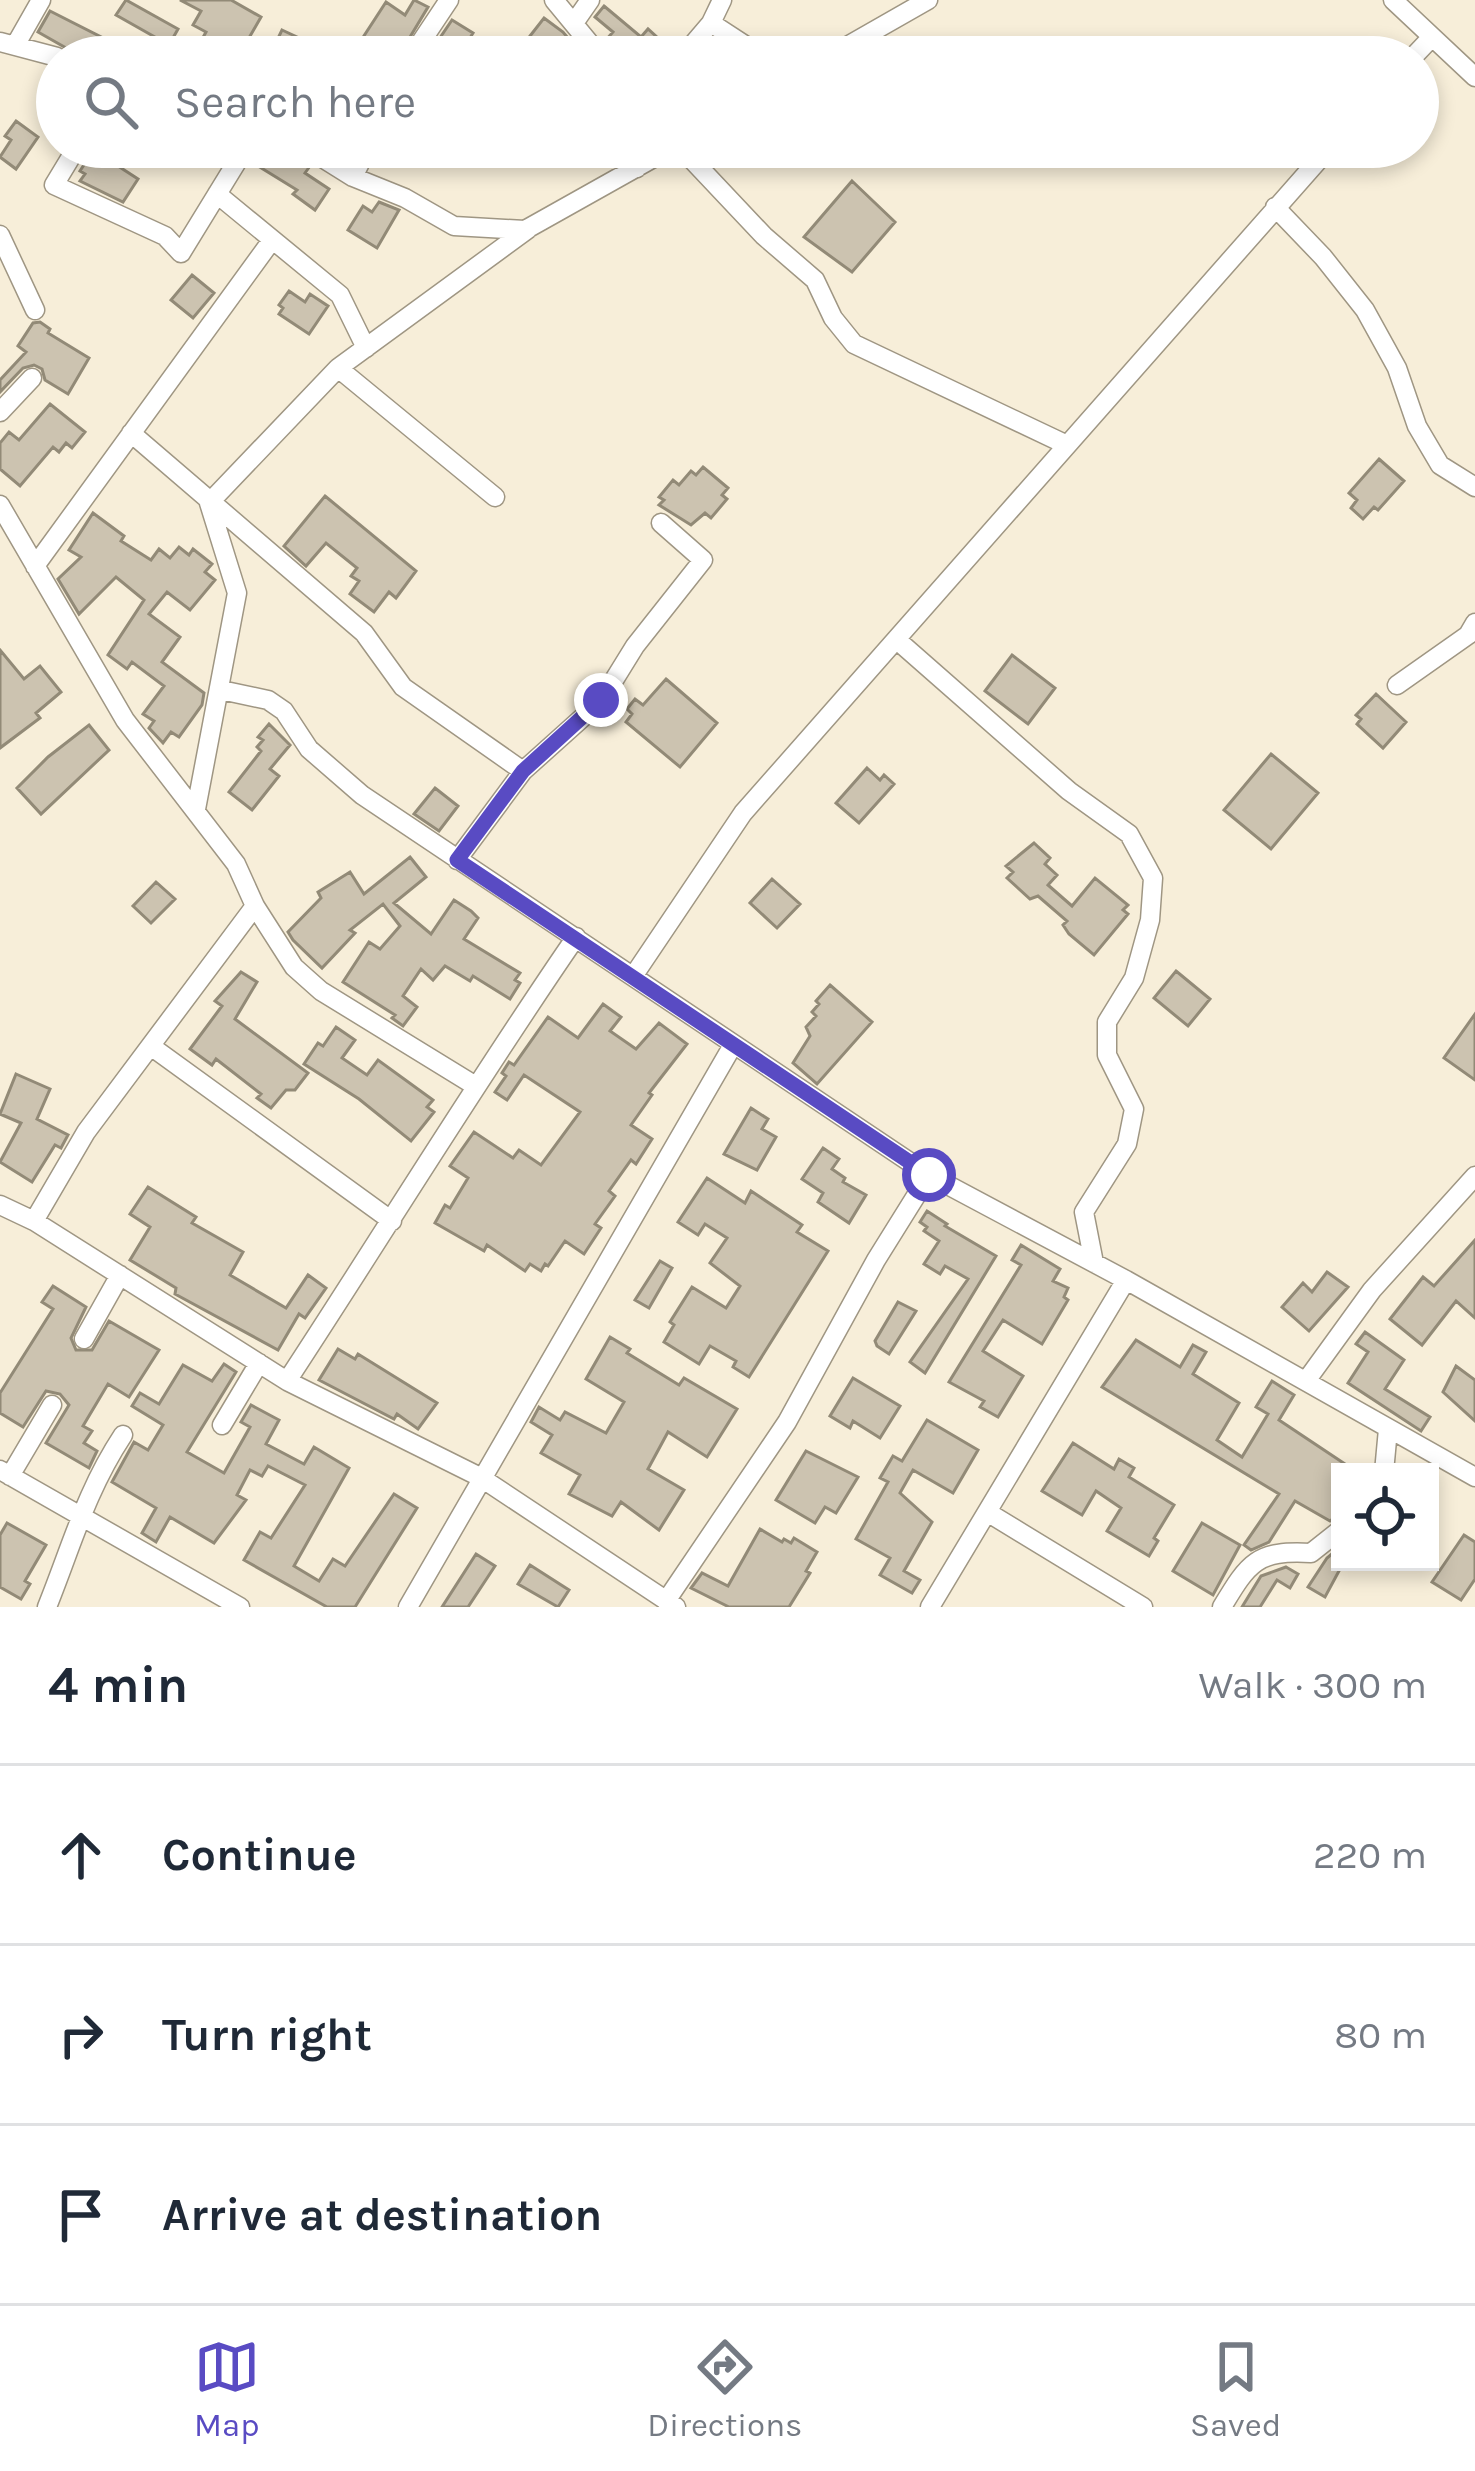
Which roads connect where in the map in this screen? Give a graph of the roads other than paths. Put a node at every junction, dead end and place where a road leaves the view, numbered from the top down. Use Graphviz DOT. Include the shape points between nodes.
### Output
graph roads {
  1 [pos="40,0"];
  2 [pos="449,0"];
  3 [pos="554,0"];
  4 [pos="590,0"];
  5 [pos="722,0"];
  6 [pos="928,0"];
  7 [pos="1393,0"];
  8 [pos="574,23"];
  9 [pos="711,23"];
  10 [pos="425,36"];
  11 [pos="584,36"];
  12 [pos="700,36"];
  13 [pos="731,36"];
  14 [pos="868,36"];
  15 [pos="1429,36"];
  16 [pos="4,43"];
  17 [pos="1439,45"];
  18 [pos="36,51"];
  19 [pos="1475,77"];
  20 [pos="64,168"];
  21 [pos="233,168"];
  22 [pos="338,168"];
  23 [pos="358,168"];
  24 [pos="637,168"];
  25 [pos="697,168"];
  26 [pos="1311,168"];
  27 [pos="353,177"];
  28 [pos="217,194"];
  29 [pos="1275,207"];
  30 [pos="530,227"];
  31 [pos="0,235"];
  32 [pos="272,240"];
  33 [pos="35,310"];
  34 [pos="366,348"];
  35 [pos="338,368"];
  36 [pos="32,378"];
  37 [pos="0,412"];
  38 [pos="131,433"];
  39 [pos="1067,445"];
  40 [pos="1475,487"];
  41 [pos="495,496"];
  42 [pos="209,503"];
  43 [pos="3,519"];
  44 [pos="662,524"];
  45 [pos="35,566"];
  46 [pos="1475,623"];
  47 [pos="897,640"];
  48 [pos="1396,685"];
  49 [pos="221,690"];
  50 [pos="523,771"];
  51 [pos="196,809"];
  52 [pos="457,860"];
  53 [pos="255,906"];
  54 [pos="576,937"];
  55 [pos="634,974"];
  56 [pos="733,1045"];
  57 [pos="152,1047"];
  58 [pos="474,1085"];
  59 [pos="929,1175"];
  60 [pos="1475,1175"];
  61 [pos="0,1205"];
  62 [pos="34,1221"];
  63 [pos="392,1221"];
  64 [pos="1094,1263"];
  65 [pos="119,1275"];
  66 [pos="1126,1280"];
  67 [pos="84,1340"];
  68 [pos="259,1363"];
  69 [pos="287,1381"];
  70 [pos="1306,1381"];
  71 [pos="52,1405"];
  72 [pos="222,1425"];
  73 [pos="1388,1429"];
  74 [pos="124,1435"];
  75 [pos="1385,1463"];
  76 [pos="5,1473"];
  77 [pos="1474,1474"];
  78 [pos="480,1477"];
  79 [pos="987,1512"];
  80 [pos="79,1516"];
  81 [pos="1331,1537"];
  82 [pos="671,1604"];
  83 [pos="47,1607"];
  84 [pos="240,1607"];
  85 [pos="408,1607"];
  86 [pos="930,1607"];
  87 [pos="1143,1607"];
  88 [pos="1222,1607"];
  1 -- 16 [label="street"];
  2 -- 10 [label="street"];
  3 -- 8 [label="street"];
  4 -- 8 [label="street"];
  5 -- 9 [label="street"];
  6 -- 14 [label="street"];
  7 -- 15 [label="street"];
  8 -- 11 [label="street"];
  9 -- 12 [label="street"];
  9 -- 13 [label="street"];
  16 -- 18 [label="street"];
  17 -- 19 [label="street"];
  20 -- 28 [label="street" via="54,185 165,236 181,253"];
  21 -- 28 [label="street"];
  22 -- 27 [label="street"];
  23 -- 27 [label="street"];
  24 -- 30 [label="street"];
  25 -- 39 [label="street" via="815,280 854,344"];
  26 -- 29 [label="street"];
  27 -- 30 [label="street" via="454,226"];
  28 -- 32 [label="street"];
  29 -- 39 [label="street"];
  29 -- 40 [label="street" via="1364,310 1440,465"];
  30 -- 34 [label="street"];
  31 -- 33 [label="street"];
  32 -- 34 [label="street" via="340,296"];
  32 -- 38 [label="street"];
  34 -- 35 [label="street"];
  35 -- 41 [label="street"];
  35 -- 42 [label="street"];
  36 -- 37 [label="street"];
  38 -- 42 [label="street"];
  38 -- 45 [label="street"];
  39 -- 47 [label="street"];
  42 -- 49 [label="street" via="237,593"];
  42 -- 50 [label="street" via="364,633 403,687"];
  43 -- 45 [label="street"];
  44 -- 50 [label="street" via="703,560 601,700"];
  45 -- 51 [label="street" via="125,720"];
  46 -- 48 [label="street"];
  47 -- 55 [label="street" via="743,813"];
  47 -- 64 [label="street" via="1130,834 1153,878 1134,978 1107,1022 1107,1055 1134,1109 1127,1144 1084,1212"];
  49 -- 51 [label="street"];
  49 -- 52 [label="street" via="284,711 310,749 362,795"];
  50 -- 52 [label="street"];
  51 -- 53 [label="street"];
  52 -- 54 [label="street"];
  53 -- 57 [label="street"];
  53 -- 58 [label="street" via="294,967 321,991"];
  54 -- 55 [label="street"];
  54 -- 58 [label="street"];
  55 -- 56 [label="street"];
  56 -- 59 [label="street"];
  56 -- 78 [label="street"];
  57 -- 62 [label="street" via="86,1132"];
  57 -- 63 [label="street"];
  58 -- 63 [label="street"];
  59 -- 64 [label="street"];
  59 -- 82 [label="street"];
  60 -- 70 [label="street" via="1372,1290"];
  61 -- 62 [label="street"];
  62 -- 65 [label="street"];
  63 -- 69 [label="street"];
  64 -- 66 [label="street"];
  65 -- 67 [label="street"];
  65 -- 68 [label="street"];
  66 -- 70 [label="street"];
  66 -- 79 [label="street"];
  68 -- 69 [label="street"];
  68 -- 72 [label="street"];
  69 -- 78 [label="street"];
  70 -- 73 [label="street"];
  71 -- 76 [label="street"];
  73 -- 75 [label="street"];
  73 -- 77 [label="street"];
  74 -- 80 [label="street"];
  76 -- 80 [label="street"];
  78 -- 82 [label="street"];
  78 -- 85 [label="street"];
  79 -- 86 [label="street"];
  79 -- 87 [label="street"];
  80 -- 83 [label="street"];
  80 -- 84 [label="street"];
  81 -- 88 [label="street" via="1312,1553 1255,1559"];
}
